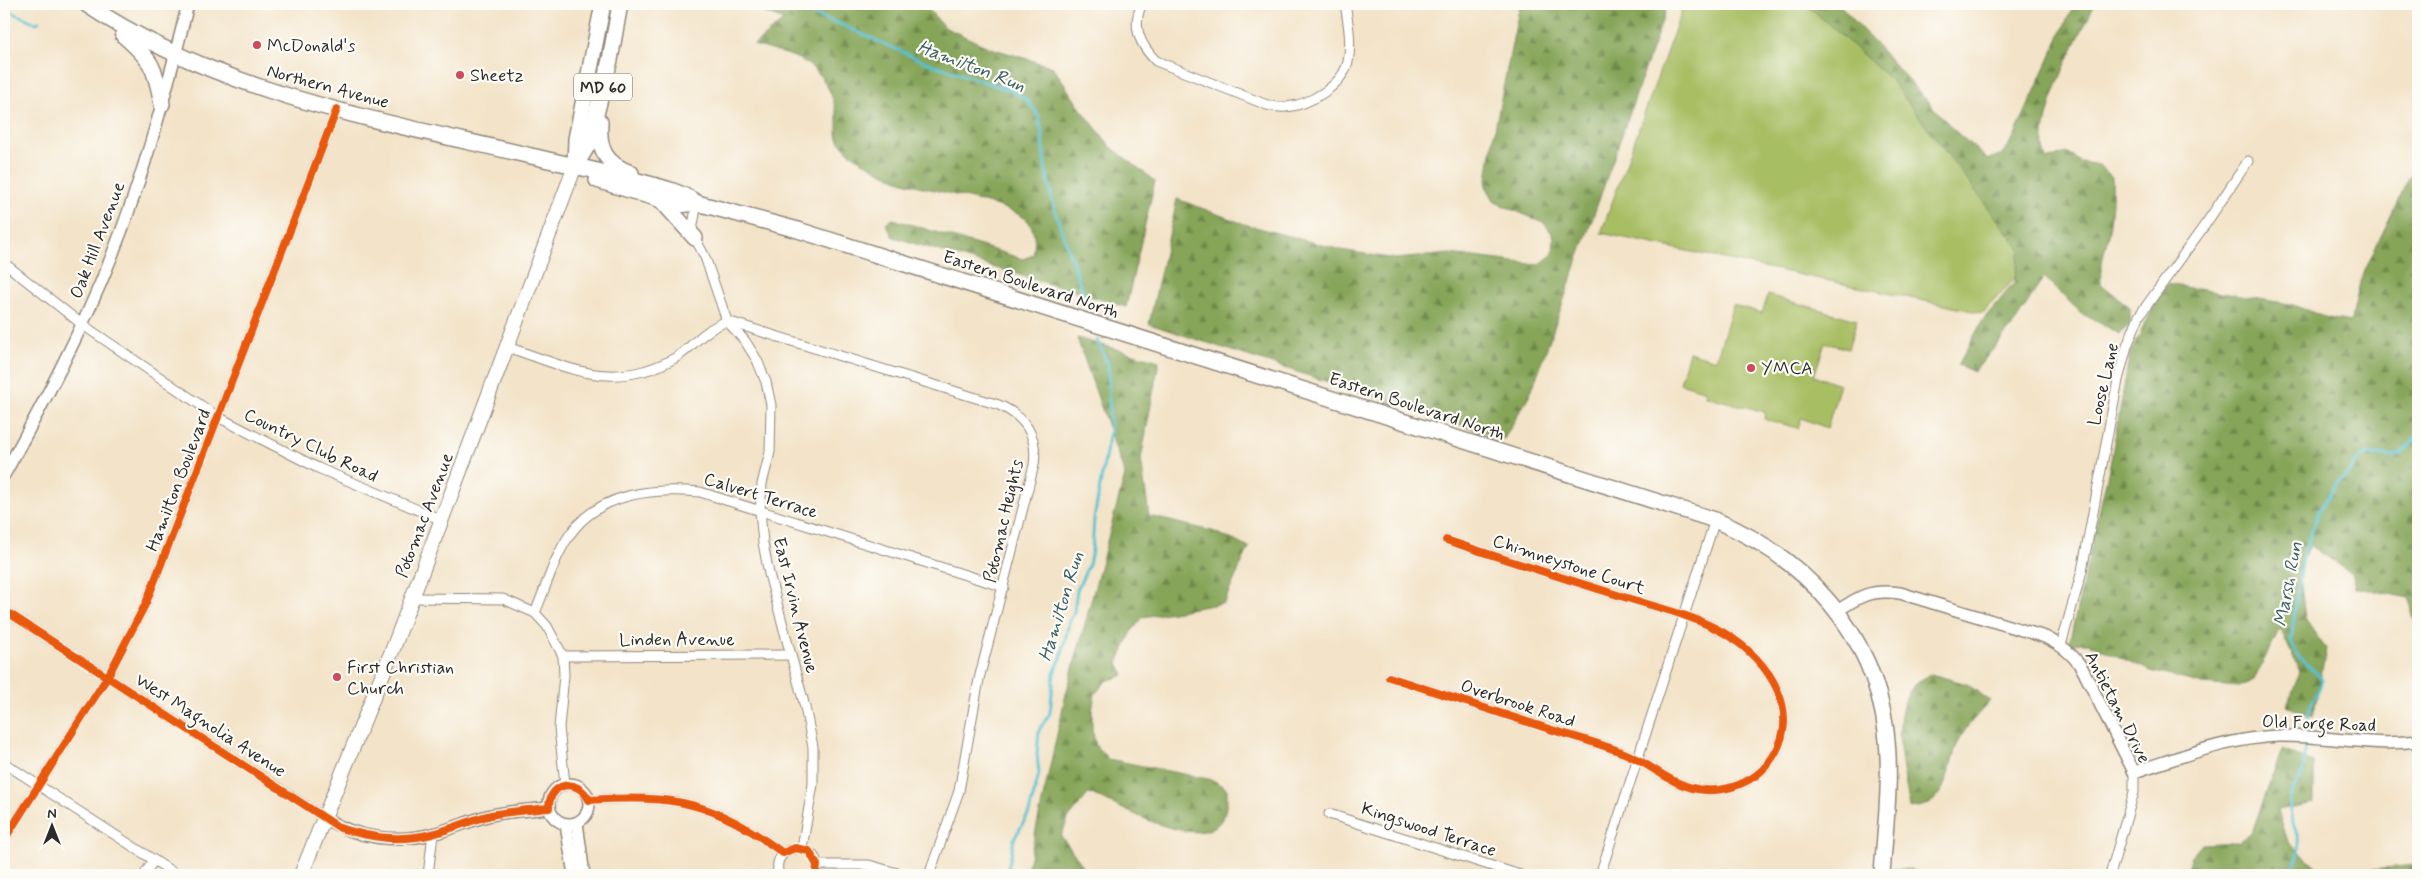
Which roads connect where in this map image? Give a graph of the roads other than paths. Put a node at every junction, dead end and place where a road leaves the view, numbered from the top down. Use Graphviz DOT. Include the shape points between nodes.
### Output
graph roads {
  1 [pos="188,4"];
  2 [pos="603,4"];
  3 [pos="620,4"];
  4 [pos="1142,4"];
  5 [pos="1345,4"];
  6 [pos="89,6"];
  7 [pos="175,55"];
  8 [pos="610,60"];
  9 [pos="162,104"];
  10 [pos="336,109"];
  11 [pos="2248,161"];
  12 [pos="575,166"];
  13 [pos="654,185"];
  14 [pos="660,199"];
  15 [pos="697,203"];
  16 [pos="695,238"];
  17 [pos="4,263"];
  18 [pos="727,321"];
  19 [pos="83,325"];
  20 [pos="507,347"];
  21 [pos="218,417"];
  22 [pos="4,475"];
  23 [pos="760,511"];
  24 [pos="442,520"];
  25 [pos="1716,520"];
  26 [pos="1446,540"];
  27 [pos="1004,588"];
  28 [pos="413,598"];
  29 [pos="4,610"];
  30 [pos="1836,612"];
  31 [pos="535,613"];
  32 [pos="1683,616"];
  33 [pos="2061,645"];
  34 [pos="791,655"];
  35 [pos="563,656"];
  36 [pos="108,676"];
  37 [pos="1389,678"];
  38 [pos="2418,741"];
  39 [pos="1637,760"];
  40 [pos="4,763"];
  41 [pos="2134,772"];
  42 [pos="565,784"];
  43 [pos="39,786"];
  44 [pos="589,800"];
  45 [pos="549,808"];
  46 [pos="1329,814"];
  47 [pos="325,818"];
  48 [pos="571,824"];
  49 [pos="432,834"];
  50 [pos="4,840"];
  51 [pos="802,848"];
  52 [pos="783,853"];
  53 [pos="154,860"];
  54 [pos="817,865"];
  55 [pos="144,875"];
  56 [pos="177,875"];
  57 [pos="301,875"];
  58 [pos="428,875"];
  59 [pos="574,875"];
  60 [pos="584,875"];
  61 [pos="778,875"];
  62 [pos="816,875"];
  63 [pos="904,875"];
  64 [pos="929,875"];
  65 [pos="1520,875"];
  66 [pos="1600,875"];
  67 [pos="1882,875"];
  68 [pos="2110,875"];
  1 -- 7 [label="street, Oak Hill Avenue"];
  2 -- 12 [label="main road, MD 60" via="576,139"];
  3 -- 8 [label="main road, MD 60"];
  4 -- 5 [label="street" via="1137,19 1138,32 1147,52 1156,61 1266,105 1283,108 1308,101 1324,92 1344,72 1350,52"];
  6 -- 7 [label="main road, Northern Avenue"];
  6 -- 9 [label="main road" via="152,63"];
  7 -- 9 [label="street, Oak Hill Avenue"];
  7 -- 10 [label="main road, Northern Avenue" via="255,86"];
  8 -- 12 [label="main road, MD 60" via="588,145"];
  8 -- 13 [label="main road" via="598,140 606,159 621,170 648,179"];
  9 -- 19 [label="street, Oak Hill Avenue" via="112,256"];
  10 -- 12 [label="main road, Northern Avenue"];
  10 -- 21 [label="street, Hamilton Boulevard"];
  11 -- 33 [label="street, Loose Lane" via="2139,316 2127,346 2082,571"];
  12 -- 13 [label="main road, Eastern Boulevard North"];
  12 -- 14 [label="main road, Eastern Boulevard North" via="588,178"];
  12 -- 20 [label="main road, Potomac Avenue"];
  13 -- 15 [label="main road, Eastern Boulevard North" via="683,193"];
  14 -- 15 [label="main road, Eastern Boulevard North" via="678,205"];
  14 -- 16 [label="main road"];
  15 -- 16 [label="street" via="692,230"];
  15 -- 25 [label="main road, Eastern Boulevard North" via="798,230"];
  16 -- 18 [label="street"];
  17 -- 19 [label="street, Country Club Road"];
  18 -- 20 [label="street" via="708,331 676,358 656,368 620,376 586,373"];
  18 -- 23 [label="street, East Irvin Avenue" via="757,360 771,406 770,452 762,484"];
  18 -- 27 [label="street, Potomac Heights" via="999,405 1022,418 1034,439 1036,452"];
  19 -- 21 [label="street, Country Club Road"];
  19 -- 22 [label="street, Oak Hill Avenue"];
  20 -- 24 [label="main road, Potomac Avenue"];
  21 -- 24 [label="street, Country Club Road" via="318,468"];
  21 -- 36 [label="street, Hamilton Boulevard" via="146,603"];
  23 -- 27 [label="street, Calvert Terrace"];
  23 -- 31 [label="street, Calvert Terrace" via="700,492 678,490 614,500 597,508 571,534"];
  23 -- 34 [label="street, East Irvin Avenue" via="769,574"];
  24 -- 28 [label="main road, Potomac Avenue"];
  25 -- 30 [label="main road, Eastern Boulevard North" via="1743,532 1796,566"];
  25 -- 32 [label="street"];
  26 -- 32 [label="street, Chimneystone Court"];
  27 -- 64 [label="street, Potomac Heights" via="980,679 960,791"];
  28 -- 31 [label="street" via="503,599"];
  28 -- 47 [label="main road, Potomac Avenue"];
  29 -- 36 [label="street, West Magnolia Avenue"];
  30 -- 33 [label="street, Antietam Drive" via="1856,598 1884,591"];
  30 -- 67 [label="main road, Eastern Boulevard North" via="1869,668 1886,730 1888,784"];
  31 -- 35 [label="street" via="547,626"];
  32 -- 39 [label="street"];
  32 -- 39 [label="street" via="1738,642 1768,672 1782,704 1785,722 1782,738 1766,766 1737,786 1722,789 1690,788 1673,782"];
  33 -- 41 [label="street, Antietam Drive" via="2082,668"];
  34 -- 35 [label="street, Linden Avenue"];
  34 -- 51 [label="street, East Irvin Avenue" via="813,747 814,784"];
  35 -- 42 [label="street" via="559,728"];
  36 -- 43 [label="street, Hamilton Boulevard"];
  36 -- 47 [label="street, West Magnolia Avenue"];
  37 -- 39 [label="street, Overbrook Road" via="1624,753"];
  38 -- 41 [label="street, Old Forge Road" via="2384,743 2300,736 2264,737 2232,742"];
  39 -- 66 [label="street"];
  40 -- 43 [label="street"];
  41 -- 68 [label="street, Antietam Drive" via="2134,792"];
  42 -- 44 [label="street" via="580,787"];
  42 -- 45 [label="street" via="552,793"];
  43 -- 50 [label="street, Hamilton Boulevard"];
  43 -- 53 [label="street"];
  44 -- 48 [label="street" via="584,818"];
  44 -- 52 [label="street" via="652,798 702,807 754,832"];
  45 -- 48 [label="street" via="558,822"];
  45 -- 49 [label="street" via="493,815"];
  46 -- 65 [label="street, Kingswood Terrace"];
  47 -- 49 [label="street" via="340,828 376,838"];
  47 -- 57 [label="main road, Potomac Avenue"];
  48 -- 59 [label="street"];
  48 -- 60 [label="street"];
  49 -- 58 [label="street"];
  51 -- 52 [label="street"];
  51 -- 54 [label="street" via="809,852"];
  52 -- 61 [label="street" via="777,866"];
  53 -- 55 [label="street"];
  53 -- 56 [label="street"];
  54 -- 62 [label="street"];
  54 -- 63 [label="street" via="869,866"];
}
